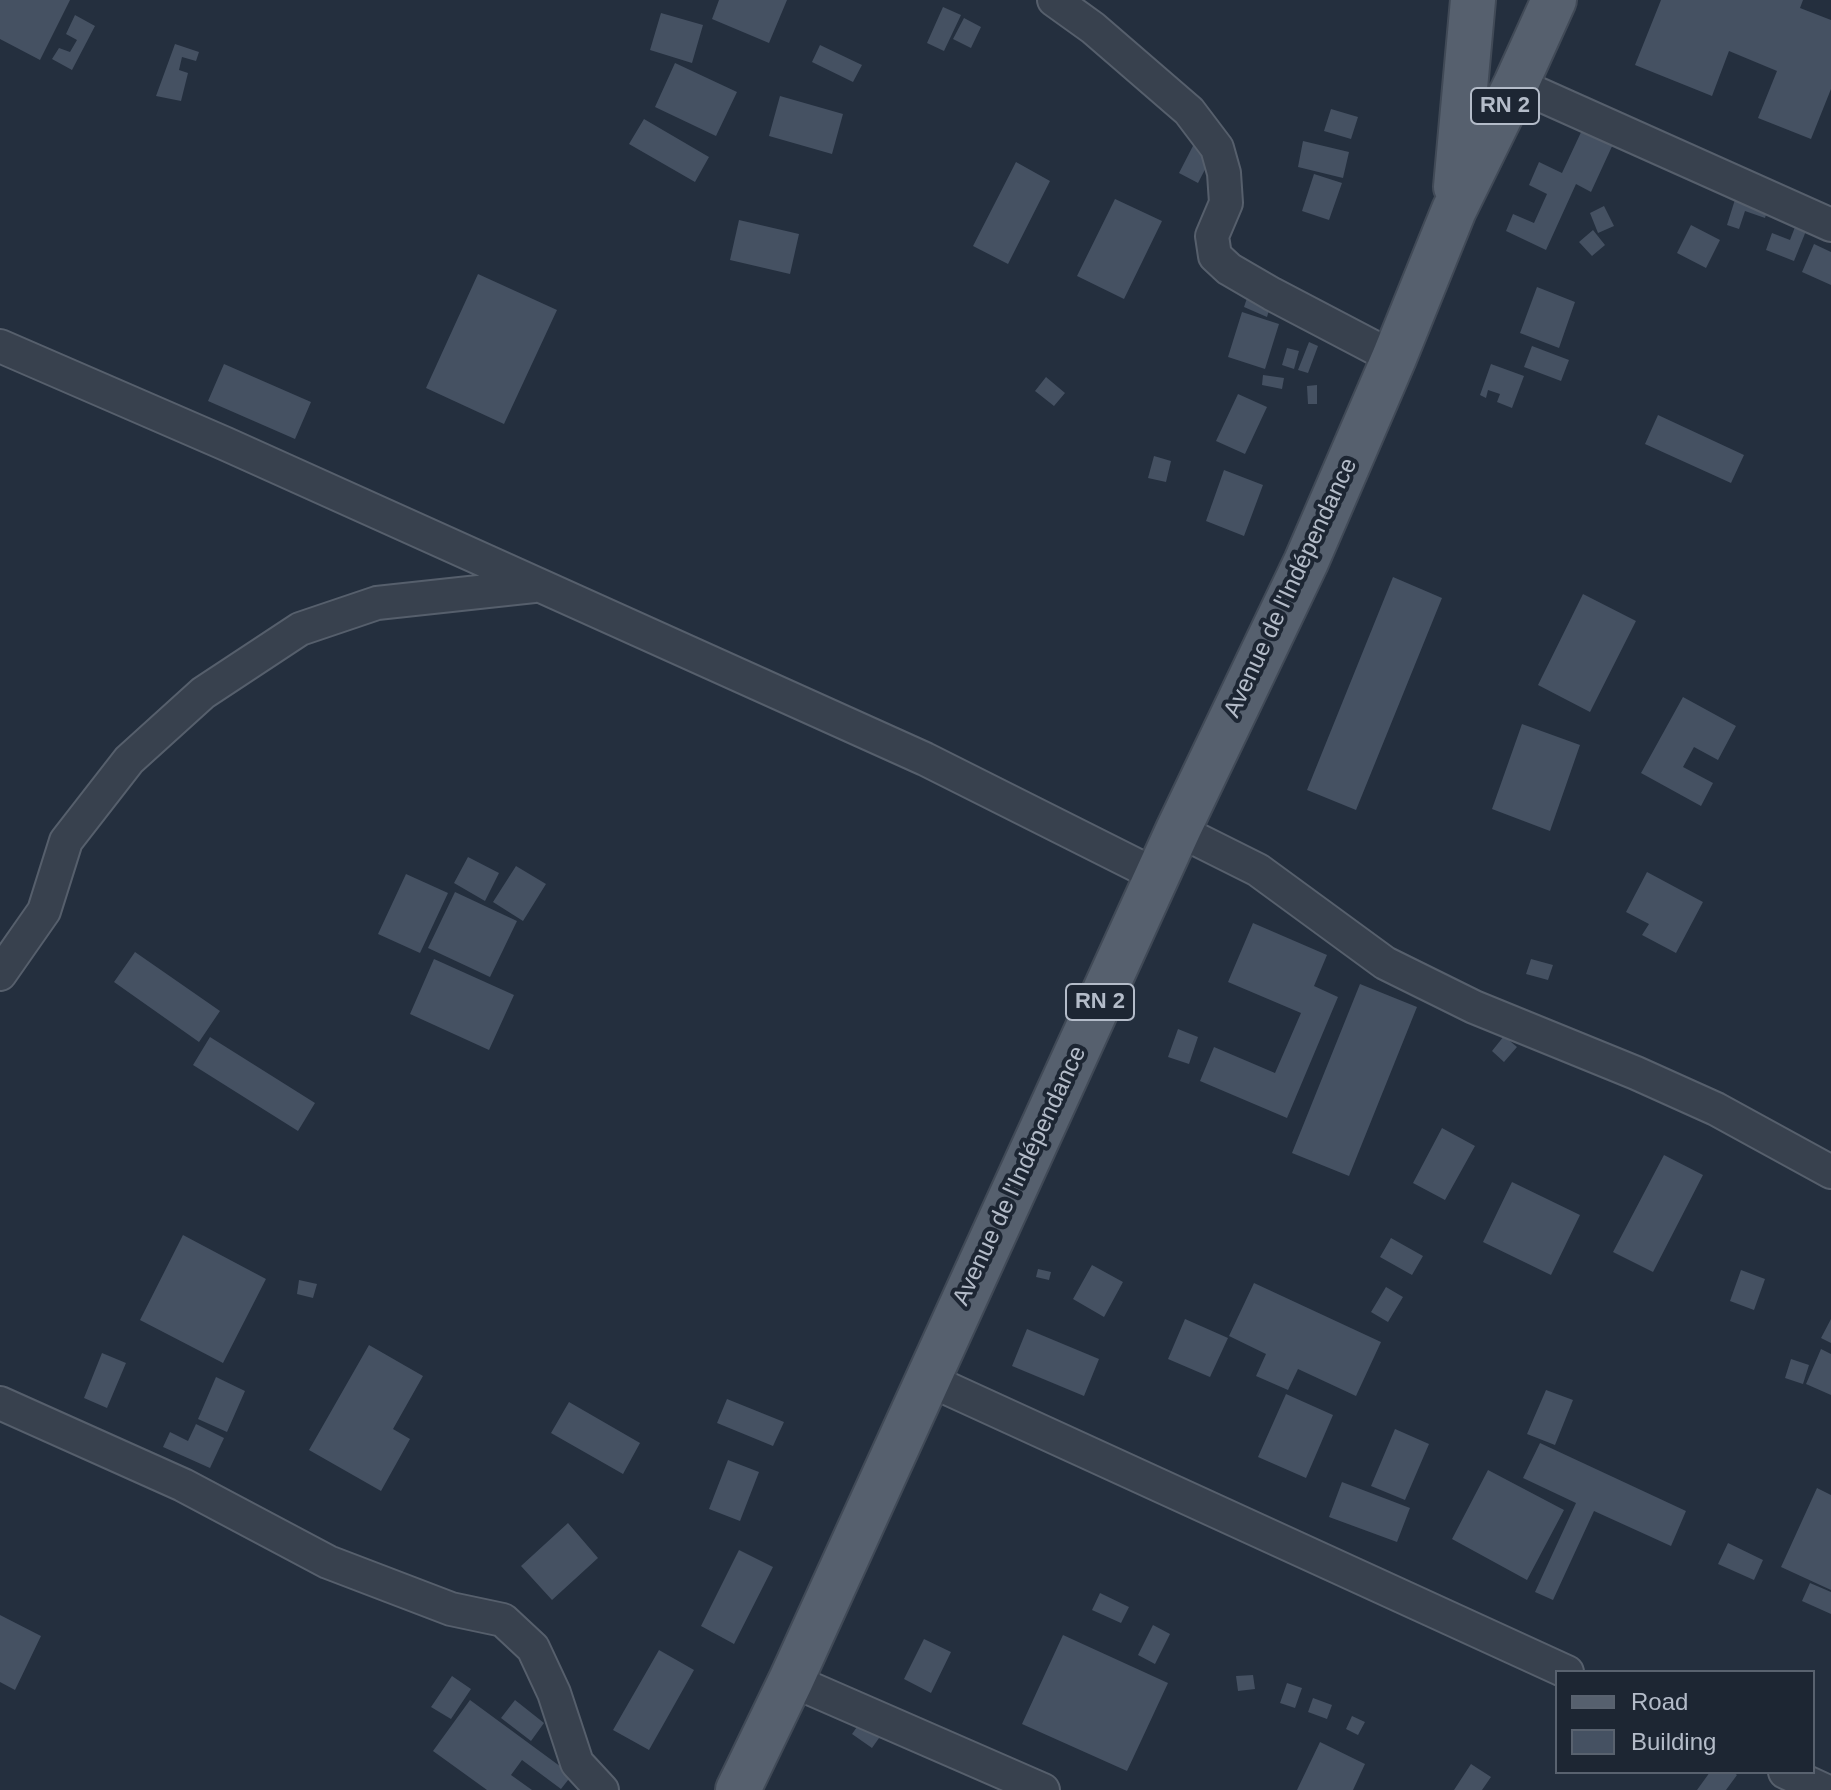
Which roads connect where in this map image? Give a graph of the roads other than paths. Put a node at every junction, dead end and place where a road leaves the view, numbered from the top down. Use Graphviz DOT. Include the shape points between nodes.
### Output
graph roads {
  1 [pos="1054,0"];
  2 [pos="1473,0"];
  3 [pos="1554,0"];
  4 [pos="1516,84"];
  5 [pos="1454,210"];
  6 [pos="1831,225"];
  7 [pos="0,346"];
  8 [pos="1394,358"];
  9 [pos="537,585"];
  10 [pos="1178,830"];
  11 [pos="1158,876"];
  12 [pos="0,974"];
  13 [pos="1831,1172"];
  14 [pos="927,1379"];
  15 [pos="0,1403"];
  16 [pos="1563,1670"];
  17 [pos="791,1680"];
  18 [pos="1789,1774"];
  19 [pos="602,1790"];
  20 [pos="738,1790"];
  21 [pos="1043,1790"];
  22 [pos="1824,1790"];
  1 -- 8 [label="street" via="1189,111 1217,148 1226,203 1212,236 1215,256 1272,294"];
  2 -- 5 [label="main road"];
  3 -- 4 [label="main road, RN 2"];
  4 -- 5 [label="main road, RN 2"];
  4 -- 6 [label="street"];
  5 -- 8 [label="main road, Avenue de l'Indépendance / RN 2"];
  7 -- 9 [label="street"];
  8 -- 10 [label="main road, Avenue de l'Indépendance / RN 2" via="1306,562"];
  9 -- 11 [label="street" via="925,759"];
  9 -- 12 [label="street" via="377,603 300,629 203,693 129,760 66,841 44,911"];
  10 -- 11 [label="main road, Avenue de l'Indépendance / RN 2"];
  10 -- 13 [label="street" via="1258,870 1385,963 1474,1007 1716,1109"];
  11 -- 14 [label="main road, Avenue de l'Indépendance / RN 2"];
  14 -- 16 [label="street"];
  14 -- 17 [label="main road, Avenue de l'Indépendance / RN 2"];
  15 -- 19 [label="street" via="183,1485 328,1562 451,1609 503,1620 533,1648 577,1763"];
  17 -- 20 [label="main road, Avenue de l'Indépendance / RN 2"];
  17 -- 21 [label="street"];
  18 -- 22 [label="street"];
}
